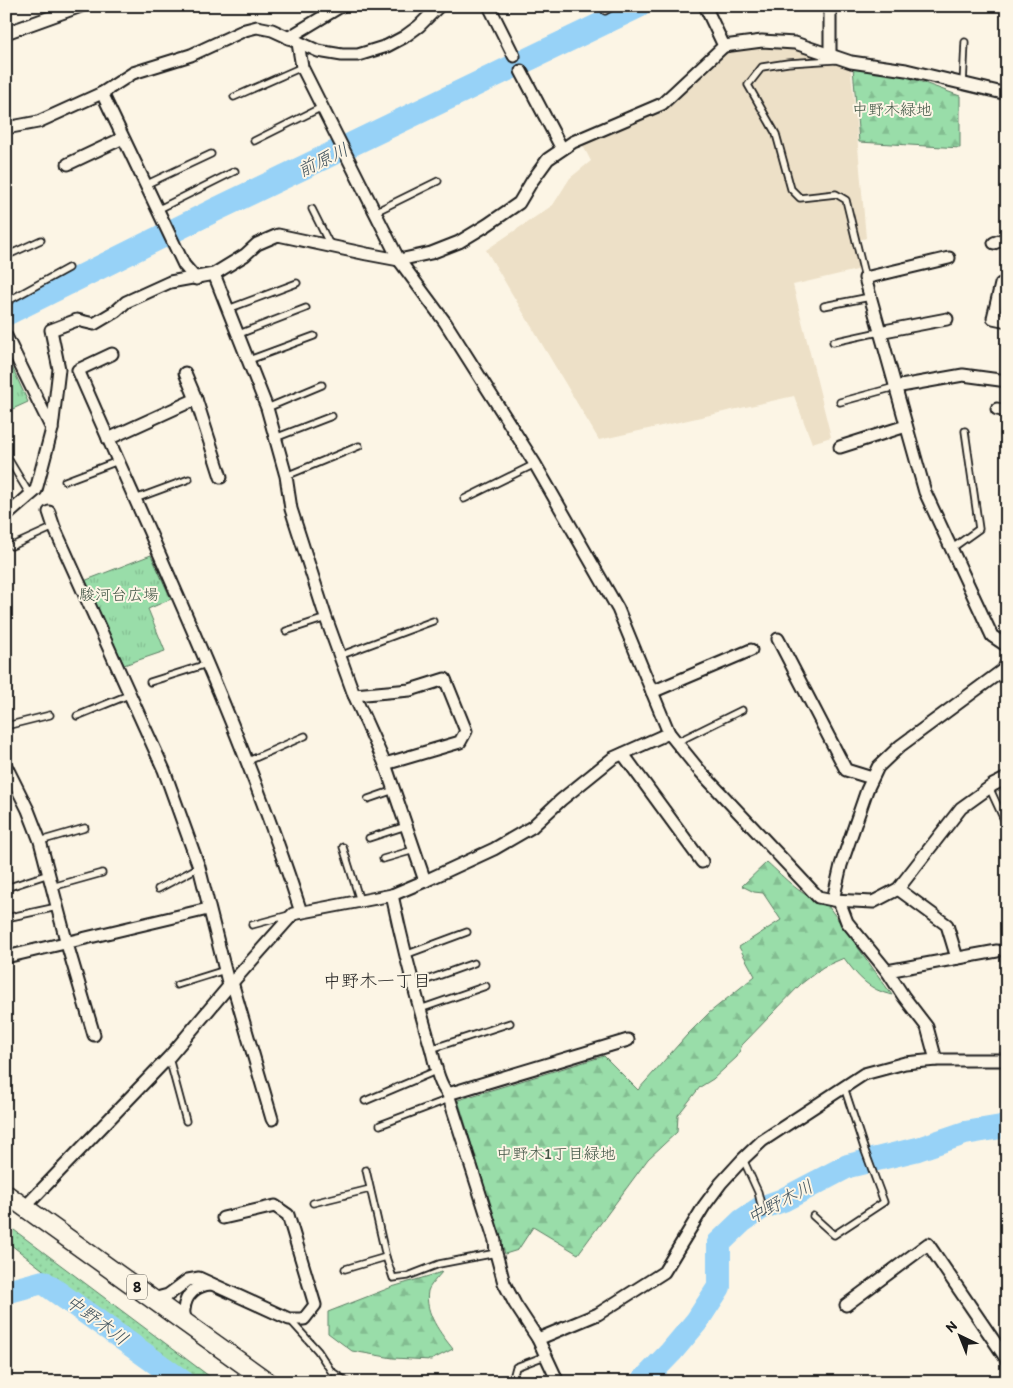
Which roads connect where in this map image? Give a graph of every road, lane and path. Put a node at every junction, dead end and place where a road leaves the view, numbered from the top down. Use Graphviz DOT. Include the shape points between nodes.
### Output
graph roads {
  1 [pos="81,6"];
  2 [pos="341,6"];
  3 [pos="439,6"];
  4 [pos="489,6"];
  5 [pos="614,6"];
  6 [pos="705,6"];
  7 [pos="830,6"];
  8 [pos="604,11"];
  9 [pos="6,33"];
  10 [pos="293,40"];
  11 [pos="965,42"];
  12 [pos="724,46"];
  13 [pos="830,54"];
  14 [pos="514,56"];
  15 [pos="845,60"];
  16 [pos="302,67"];
  17 [pos="521,71"];
  18 [pos="963,85"];
  19 [pos="102,93"];
  20 [pos="1007,94"];
  21 [pos="234,97"];
  22 [pos="322,107"];
  23 [pos="6,128"];
  24 [pos="122,138"];
  25 [pos="254,141"];
  26 [pos="562,149"];
  27 [pos="210,154"];
  28 [pos="68,164"];
  29 [pos="235,171"];
  30 [pos="438,181"];
  31 [pos="145,185"];
  32 [pos="312,209"];
  33 [pos="157,210"];
  34 [pos="375,212"];
  35 [pos="1007,238"];
  36 [pos="41,240"];
  37 [pos="994,243"];
  38 [pos="330,246"];
  39 [pos="6,256"];
  40 [pos="949,258"];
  41 [pos="399,260"];
  42 [pos="68,268"];
  43 [pos="214,274"];
  44 [pos="196,278"];
  45 [pos="865,278"];
  46 [pos="297,283"];
  47 [pos="1001,284"];
  48 [pos="870,298"];
  49 [pos="6,302"];
  50 [pos="824,306"];
  51 [pos="306,308"];
  52 [pos="228,309"];
  53 [pos="947,319"];
  54 [pos="1007,321"];
  55 [pos="879,332"];
  56 [pos="239,334"];
  57 [pos="314,336"];
  58 [pos="7,337"];
  59 [pos="834,342"];
  60 [pos="112,354"];
  61 [pos="249,360"];
  62 [pos="185,374"];
  63 [pos="1007,381"];
  64 [pos="322,385"];
  65 [pos="895,387"];
  66 [pos="196,399"];
  67 [pos="840,402"];
  68 [pos="267,408"];
  69 [pos="332,416"];
  70 [pos="906,426"];
  71 [pos="52,429"];
  72 [pos="965,431"];
  73 [pos="275,438"];
  74 [pos="108,439"];
  75 [pos="360,446"];
  76 [pos="840,447"];
  77 [pos="6,455"];
  78 [pos="118,461"];
  79 [pos="535,464"];
  80 [pos="286,476"];
  81 [pos="222,477"];
  82 [pos="189,479"];
  83 [pos="65,481"];
  84 [pos="30,495"];
  85 [pos="135,499"];
  86 [pos="464,499"];
  87 [pos="49,512"];
  88 [pos="6,516"];
  89 [pos="54,527"];
  90 [pos="12,546"];
  91 [pos="951,549"];
  92 [pos="326,618"];
  93 [pos="433,621"];
  94 [pos="286,631"];
  95 [pos="778,639"];
  96 [pos="1007,646"];
  97 [pos="751,650"];
  98 [pos="339,656"];
  99 [pos="1007,662"];
  100 [pos="207,664"];
  101 [pos="150,682"];
  102 [pos="652,692"];
  103 [pos="131,694"];
  104 [pos="354,695"];
  105 [pos="742,710"];
  106 [pos="50,715"];
  107 [pos="77,716"];
  108 [pos="6,726"];
  109 [pos="669,733"];
  110 [pos="305,736"];
  111 [pos="677,742"];
  112 [pos="623,754"];
  113 [pos="246,762"];
  114 [pos="385,764"];
  115 [pos="6,766"];
  116 [pos="872,778"];
  117 [pos="1007,778"];
  118 [pos="989,787"];
  119 [pos="394,790"];
  120 [pos="368,799"];
  121 [pos="406,826"];
  122 [pos="1007,826"];
  123 [pos="86,828"];
  124 [pos="369,838"];
  125 [pos="40,841"];
  126 [pos="343,848"];
  127 [pos="414,850"];
  128 [pos="382,859"];
  129 [pos="702,862"];
  130 [pos="199,867"];
  131 [pos="102,873"];
  132 [pos="49,874"];
  133 [pos="425,881"];
  134 [pos="52,887"];
  135 [pos="6,888"];
  136 [pos="158,889"];
  137 [pos="898,889"];
  138 [pos="392,895"];
  139 [pos="360,901"];
  140 [pos="836,901"];
  141 [pos="57,907"];
  142 [pos="208,909"];
  143 [pos="297,913"];
  144 [pos="6,918"];
  145 [pos="252,925"];
  146 [pos="467,932"];
  147 [pos="67,944"];
  148 [pos="997,951"];
  149 [pos="405,955"];
  150 [pos="6,957"];
  151 [pos="957,958"];
  152 [pos="474,963"];
  153 [pos="225,970"];
  154 [pos="887,971"];
  155 [pos="230,984"];
  156 [pos="177,985"];
  157 [pos="413,985"];
  158 [pos="486,986"];
  159 [pos="420,1010"];
  160 [pos="510,1023"];
  161 [pos="94,1035"];
  162 [pos="628,1040"];
  163 [pos="431,1048"];
  164 [pos="169,1057"];
  165 [pos="936,1060"];
  166 [pos="1007,1060"];
  167 [pos="438,1070"];
  168 [pos="844,1087"];
  169 [pos="449,1097"];
  170 [pos="364,1101"];
  171 [pos="272,1119"];
  172 [pos="186,1121"];
  173 [pos="380,1125"];
  174 [pos="743,1159"];
  175 [pos="366,1170"];
  176 [pos="370,1189"];
  177 [pos="6,1194"];
  178 [pos="313,1203"];
  179 [pos="25,1207"];
  180 [pos="763,1213"];
  181 [pos="813,1216"];
  182 [pos="223,1218"];
  183 [pos="496,1253"];
  184 [pos="386,1257"];
  185 [pos="345,1269"];
  186 [pos="213,1284"];
  187 [pos="153,1299"];
  188 [pos="846,1304"];
  189 [pos="289,1319"];
  190 [pos="186,1323"];
  191 [pos="538,1339"];
  192 [pos="545,1356"];
  193 [pos="1007,1360"];
  194 [pos="268,1382"];
  195 [pos="347,1382"];
  196 [pos="512,1382"];
  197 [pos="558,1382"];
  1 -- 9 [label="street"];
  2 -- 10 [label="street"];
  3 -- 10 [label="street" via="404,37 358,55 318,51"];
  4 -- 14 [label="street"];
  5 -- 8 [label="lane"];
  6 -- 12 [label="street"];
  7 -- 13 [label="street"];
  10 -- 16 [label="street"];
  10 -- 19 [label="street" via="272,30 257,27 245,30 191,55 134,73"];
  11 -- 18 [label="lane"];
  12 -- 13 [label="street" via="762,41 795,43"];
  12 -- 26 [label="street" via="662,104"];
  13 -- 15 [label="street"];
  15 -- 18 [label="street" via="906,70"];
  15 -- 45 [label="lane" via="762,67 748,86 776,134 791,189 800,198 836,194 846,200"];
  16 -- 21 [label="lane"];
  16 -- 22 [label="street"];
  17 -- 26 [label="street"];
  18 -- 20 [label="street"];
  19 -- 23 [label="street" via="38,122"];
  19 -- 24 [label="street"];
  22 -- 25 [label="lane"];
  22 -- 34 [label="street"];
  24 -- 28 [label="street"];
  24 -- 31 [label="street"];
  26 -- 41 [label="street" via="548,159 519,203 487,225 431,253"];
  27 -- 31 [label="lane"];
  29 -- 33 [label="lane"];
  30 -- 34 [label="lane"];
  31 -- 33 [label="street"];
  32 -- 38 [label="lane"];
  33 -- 44 [label="street" via="184,265"];
  34 -- 41 [label="street"];
  35 -- 37 [label="street"];
  36 -- 39 [label="lane"];
  38 -- 41 [label="street"];
  38 -- 43 [label="street" via="278,235 258,244"];
  40 -- 45 [label="street"];
  41 -- 79 [label="street" via="444,322"];
  42 -- 49 [label="lane"];
  43 -- 44 [label="street"];
  43 -- 52 [label="street"];
  44 -- 71 [label="street" via="170,282 126,302 94,324 77,320 51,330 59,369"];
  45 -- 48 [label="street"];
  46 -- 52 [label="lane"];
  47 -- 54 [label="street" via="993,318"];
  48 -- 50 [label="lane"];
  48 -- 55 [label="street"];
  51 -- 56 [label="lane"];
  52 -- 56 [label="street"];
  53 -- 55 [label="street"];
  55 -- 59 [label="lane"];
  55 -- 65 [label="street"];
  56 -- 61 [label="street"];
  57 -- 61 [label="lane"];
  58 -- 71 [label="street"];
  60 -- 74 [label="street" via="78,370"];
  61 -- 68 [label="street"];
  62 -- 66 [label="street"];
  63 -- 65 [label="street" via="963,375"];
  64 -- 68 [label="lane"];
  65 -- 67 [label="lane"];
  65 -- 70 [label="street"];
  66 -- 74 [label="street"];
  66 -- 81 [label="street"];
  68 -- 73 [label="street"];
  69 -- 73 [label="lane"];
  70 -- 76 [label="street"];
  70 -- 91 [label="street" via="925,492"];
  71 -- 84 [label="street" via="36,490"];
  72 -- 91 [label="lane" via="979,529"];
  73 -- 80 [label="street"];
  74 -- 78 [label="street"];
  75 -- 80 [label="lane"];
  77 -- 84 [label="lane"];
  78 -- 83 [label="lane"];
  78 -- 85 [label="street"];
  79 -- 86 [label="lane"];
  79 -- 102 [label="street" via="618,609"];
  80 -- 92 [label="street" via="291,508"];
  82 -- 85 [label="lane"];
  84 -- 88 [label="street"];
  85 -- 100 [label="street"];
  87 -- 89 [label="street"];
  89 -- 90 [label="lane"];
  89 -- 103 [label="street"];
  91 -- 96 [label="street" via="992,636"];
  92 -- 94 [label="lane"];
  92 -- 98 [label="street"];
  93 -- 98 [label="lane"];
  95 -- 116 [label="street" via="846,770"];
  97 -- 102 [label="street"];
  98 -- 104 [label="street"];
  99 -- 116 [label="street" via="1003,670 900,746 878,767"];
  100 -- 101 [label="lane"];
  100 -- 113 [label="street"];
  102 -- 109 [label="street"];
  103 -- 107 [label="lane"];
  103 -- 130 [label="street" via="164,770"];
  104 -- 114 [label="street"];
  104 -- 114 [label="street" via="410,690 445,679 466,731 460,742"];
  105 -- 111 [label="lane"];
  106 -- 108 [label="lane"];
  109 -- 111 [label="street"];
  109 -- 112 [label="street"];
  110 -- 113 [label="lane"];
  111 -- 140 [label="street" via="699,770 818,897"];
  112 -- 129 [label="street"];
  112 -- 133 [label="street" via="598,770 532,827 494,849"];
  113 -- 143 [label="street" via="277,839"];
  114 -- 119 [label="street"];
  115 -- 125 [label="street"];
  116 -- 140 [label="street" via="841,865"];
  117 -- 118 [label="street"];
  118 -- 122 [label="lane"];
  118 -- 137 [label="street" via="961,808"];
  119 -- 120 [label="lane"];
  119 -- 121 [label="street"];
  121 -- 124 [label="lane"];
  121 -- 127 [label="street"];
  123 -- 125 [label="lane"];
  125 -- 132 [label="street"];
  126 -- 139 [label="lane"];
  127 -- 128 [label="lane"];
  127 -- 133 [label="street"];
  130 -- 136 [label="lane"];
  130 -- 142 [label="street"];
  131 -- 134 [label="lane"];
  132 -- 134 [label="street"];
  132 -- 135 [label="lane"];
  133 -- 138 [label="street"];
  134 -- 141 [label="street"];
  137 -- 140 [label="street" via="873,902"];
  137 -- 151 [label="street" via="947,925"];
  138 -- 139 [label="street"];
  138 -- 149 [label="street"];
  139 -- 143 [label="street"];
  140 -- 154 [label="street" via="848,922"];
  141 -- 144 [label="lane"];
  141 -- 147 [label="street"];
  142 -- 147 [label="street"];
  142 -- 153 [label="street"];
  143 -- 145 [label="lane"];
  143 -- 155 [label="street"];
  146 -- 149 [label="lane"];
  147 -- 150 [label="street"];
  147 -- 161 [label="street"];
  148 -- 151 [label="street"];
  149 -- 157 [label="street"];
  151 -- 154 [label="street"];
  152 -- 157 [label="lane"];
  153 -- 155 [label="street"];
  153 -- 156 [label="lane"];
  154 -- 165 [label="street" via="927,1027"];
  155 -- 164 [label="street"];
  155 -- 171 [label="street"];
  157 -- 159 [label="street"];
  158 -- 159 [label="lane"];
  159 -- 163 [label="street"];
  160 -- 163 [label="lane"];
  162 -- 169 [label="street"];
  163 -- 167 [label="street"];
  164 -- 172 [label="lane"];
  164 -- 179 [label="street"];
  165 -- 166 [label="street"];
  165 -- 168 [label="street" via="905,1062 864,1074"];
  167 -- 169 [label="street"];
  167 -- 170 [label="lane"];
  168 -- 174 [label="street" via="762,1141"];
  168 -- 181 [label="lane" via="884,1202 834,1235"];
  169 -- 173 [label="lane"];
  169 -- 183 [label="street" via="495,1241"];
  174 -- 180 [label="lane" via="758,1192"];
  174 -- 191 [label="street" via="704,1206 664,1272 598,1314"];
  175 -- 176 [label="lane"];
  176 -- 178 [label="lane"];
  176 -- 184 [label="lane"];
  177 -- 179 [label="main road, 8"];
  179 -- 187 [label="main road, 8"];
  182 -- 189 [label="street" via="275,1206 288,1215 315,1305 304,1319"];
  183 -- 184 [label="lane" via="439,1264 393,1278"];
  183 -- 191 [label="street" via="504,1283"];
  184 -- 185 [label="lane"];
  186 -- 187 [label="street" via="199,1278 188,1280 168,1294"];
  186 -- 189 [label="street"];
  186 -- 190 [label="street" via="200,1285 192,1291 184,1310"];
  187 -- 190 [label="main road, 8"];
  188 -- 193 [label="street" via="928,1244"];
  189 -- 195 [label="lane" via="318,1351 330,1371"];
  190 -- 194 [label="main road, 8"];
  191 -- 192 [label="street"];
  192 -- 196 [label="lane" via="516,1367"];
  192 -- 197 [label="street"];
}
